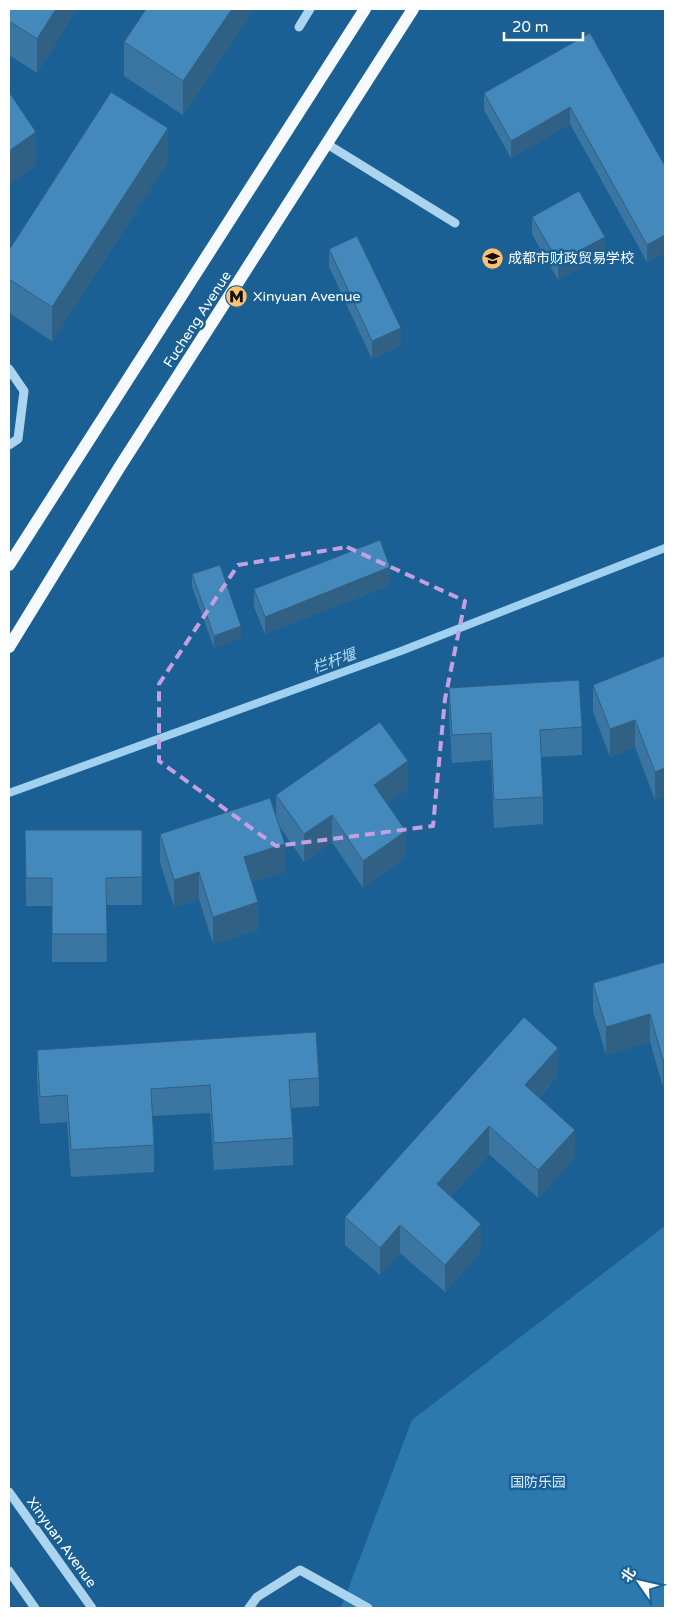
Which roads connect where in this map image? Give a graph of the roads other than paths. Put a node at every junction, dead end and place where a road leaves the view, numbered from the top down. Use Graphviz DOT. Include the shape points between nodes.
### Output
graph roads {
  1 [pos="310,9"];
  2 [pos="365,9"];
  3 [pos="413,9"];
  4 [pos="299,27"];
  5 [pos="326,144"];
  6 [pos="455,223"];
  7 [pos="9,369"];
  8 [pos="9,445"];
  9 [pos="9,565"];
  10 [pos="9,647"];
  11 [pos="9,1492"];
  12 [pos="9,1571"];
  13 [pos="35,1608"];
  14 [pos="92,1608"];
  15 [pos="249,1608"];
  16 [pos="368,1608"];
  1 -- 4 [label="street"];
  2 -- 9 [label="main road, Fucheng Avenue"];
  3 -- 5 [label="main road, Fucheng Avenue"];
  5 -- 6 [label="street"];
  5 -- 10 [label="main road, Fucheng Avenue"];
  7 -- 8 [label="street" via="24,391 18,439"];
  11 -- 14 [label="street, Xinyuan Avenue"];
  12 -- 13 [label="street"];
  15 -- 16 [label="street" via="257,1597 300,1570"];
}
